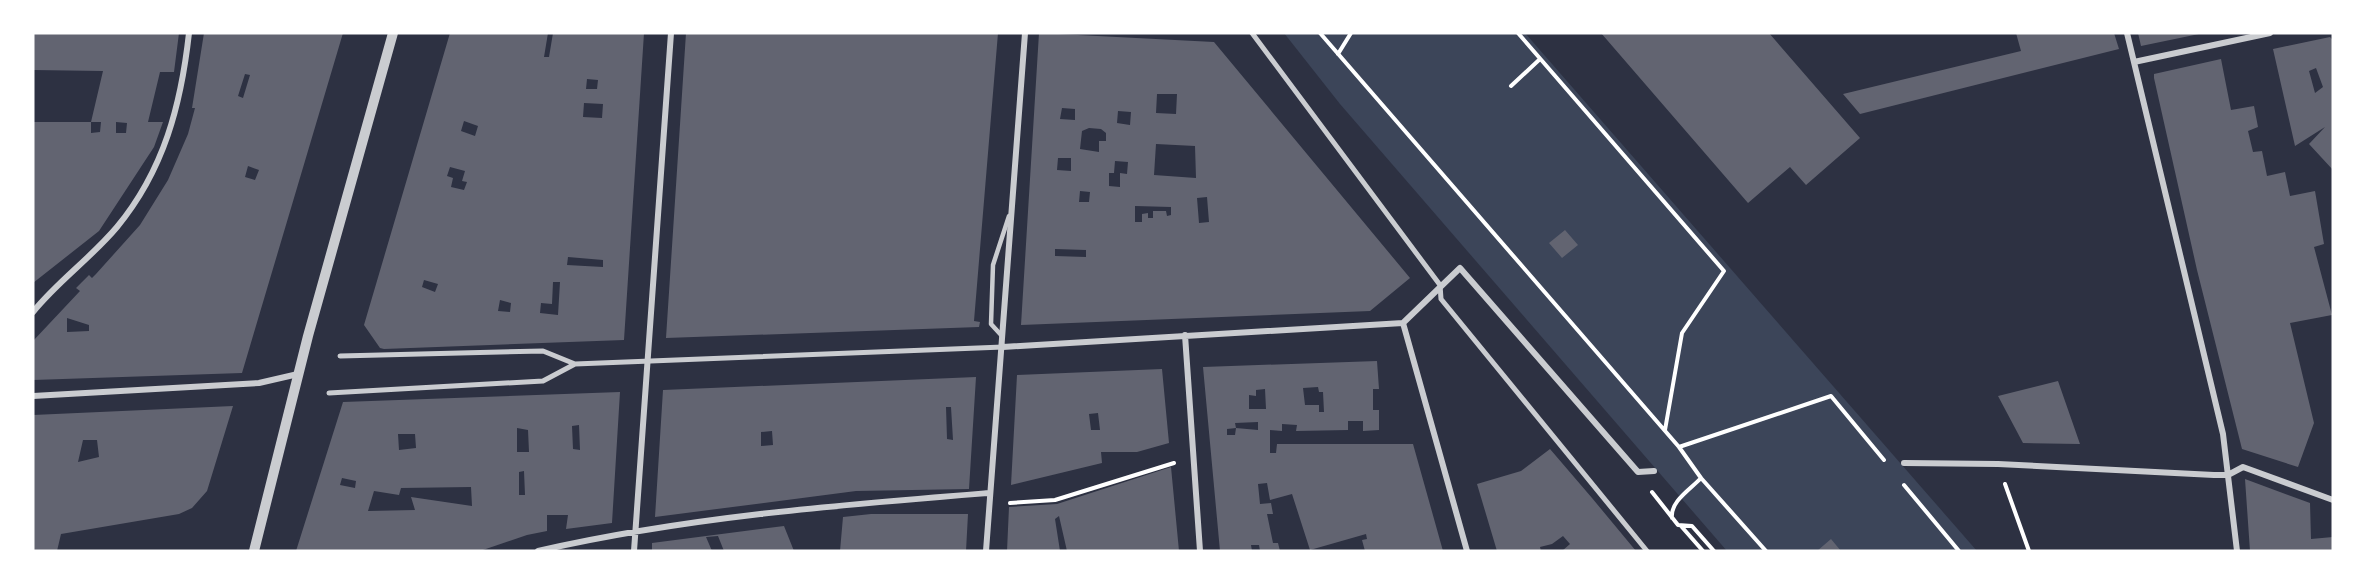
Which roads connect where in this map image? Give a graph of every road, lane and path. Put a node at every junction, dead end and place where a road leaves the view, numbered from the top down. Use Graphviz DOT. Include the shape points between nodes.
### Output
graph roads {
  1 [pos="189,33"];
  2 [pos="393,33"];
  3 [pos="671,33"];
  4 [pos="1025,33"];
  5 [pos="1252,33"];
  6 [pos="1320,33"];
  7 [pos="1351,33"];
  8 [pos="1518,33"];
  9 [pos="2127,33"];
  10 [pos="2270,33"];
  11 [pos="1338,54"];
  12 [pos="1540,59"];
  13 [pos="2134,62"];
  14 [pos="1511,86"];
  15 [pos="1010,216"];
  16 [pos="1440,285"];
  17 [pos="34,309"];
  18 [pos="1403,323"];
  19 [pos="1185,335"];
  20 [pos="1004,338"];
  21 [pos="1003,347"];
  22 [pos="340,356"];
  23 [pos="650,360"];
  24 [pos="575,364"];
  25 [pos="298,374"];
  26 [pos="329,393"];
  27 [pos="33,396"];
  28 [pos="1665,430"];
  29 [pos="1679,447"];
  30 [pos="1192,459"];
  31 [pos="1904,463"];
  32 [pos="1998,464"];
  33 [pos="1891,469"];
  34 [pos="1654,471"];
  35 [pos="1638,472"];
  36 [pos="2228,475"];
  37 [pos="1701,478"];
  38 [pos="1899,478"];
  39 [pos="989,493"];
  40 [pos="2333,500"];
  41 [pos="1674,521"];
  42 [pos="1681,526"];
  43 [pos="635,532"];
  44 [pos="254,551"];
  45 [pos="538,551"];
  46 [pos="634,551"];
  47 [pos="986,551"];
  48 [pos="1200,551"];
  49 [pos="1467,551"];
  50 [pos="1647,551"];
  51 [pos="1703,551"];
  52 [pos="1714,551"];
  53 [pos="1766,551"];
  54 [pos="1959,551"];
  55 [pos="2029,551"];
  56 [pos="2237,551"];
  1 -- 17 [label="street" via="180,103 147,185 116,228"];
  2 -- 25 [label="street"];
  3 -- 23 [label="street"];
  4 -- 15 [label="street"];
  5 -- 16 [label="street"];
  6 -- 11 [label="path"];
  7 -- 11 [label="path"];
  8 -- 12 [label="path"];
  9 -- 13 [label="street"];
  10 -- 13 [label="street"];
  11 -- 28 [label="path"];
  12 -- 14 [label="path"];
  12 -- 28 [label="path" via="1724,271 1682,333"];
  13 -- 36 [label="street" via="2223,434"];
  15 -- 20 [label="street"];
  15 -- 20 [label="lane" via="993,265 991,324"];
  16 -- 18 [label="street"];
  16 -- 35 [label="street" via="1460,268"];
  16 -- 50 [label="street" via="1441,299"];
  18 -- 19 [label="street"];
  18 -- 49 [label="street"];
  19 -- 21 [label="street"];
  19 -- 30 [label="street"];
  20 -- 21 [label="street"];
  21 -- 23 [label="street"];
  21 -- 39 [label="street"];
  22 -- 24 [label="street" via="543,351"];
  23 -- 24 [label="street"];
  23 -- 43 [label="street"];
  24 -- 26 [label="street" via="543,381"];
  25 -- 27 [label="street" via="259,383"];
  25 -- 44 [label="street"];
  28 -- 29 [label="path"];
  29 -- 33 [label="path" via="1831,396"];
  29 -- 37 [label="path"];
  30 -- 39 [label="path" via="1055,500 1009,504"];
  30 -- 48 [label="street"];
  31 -- 32 [label="street"];
  32 -- 36 [label="street"];
  32 -- 55 [label="path"];
  34 -- 35 [label="street"];
  35 -- 41 [label="path"];
  36 -- 40 [label="street" via="2243,467"];
  36 -- 56 [label="street"];
  37 -- 41 [label="path" via="1676,502"];
  37 -- 53 [label="path"];
  38 -- 54 [label="path"];
  39 -- 43 [label="street" via="835,505"];
  39 -- 47 [label="street"];
  41 -- 42 [label="path"];
  42 -- 51 [label="path"];
  42 -- 52 [label="path" via="1692,526"];
  43 -- 45 [label="street"];
  43 -- 46 [label="street"];
}
